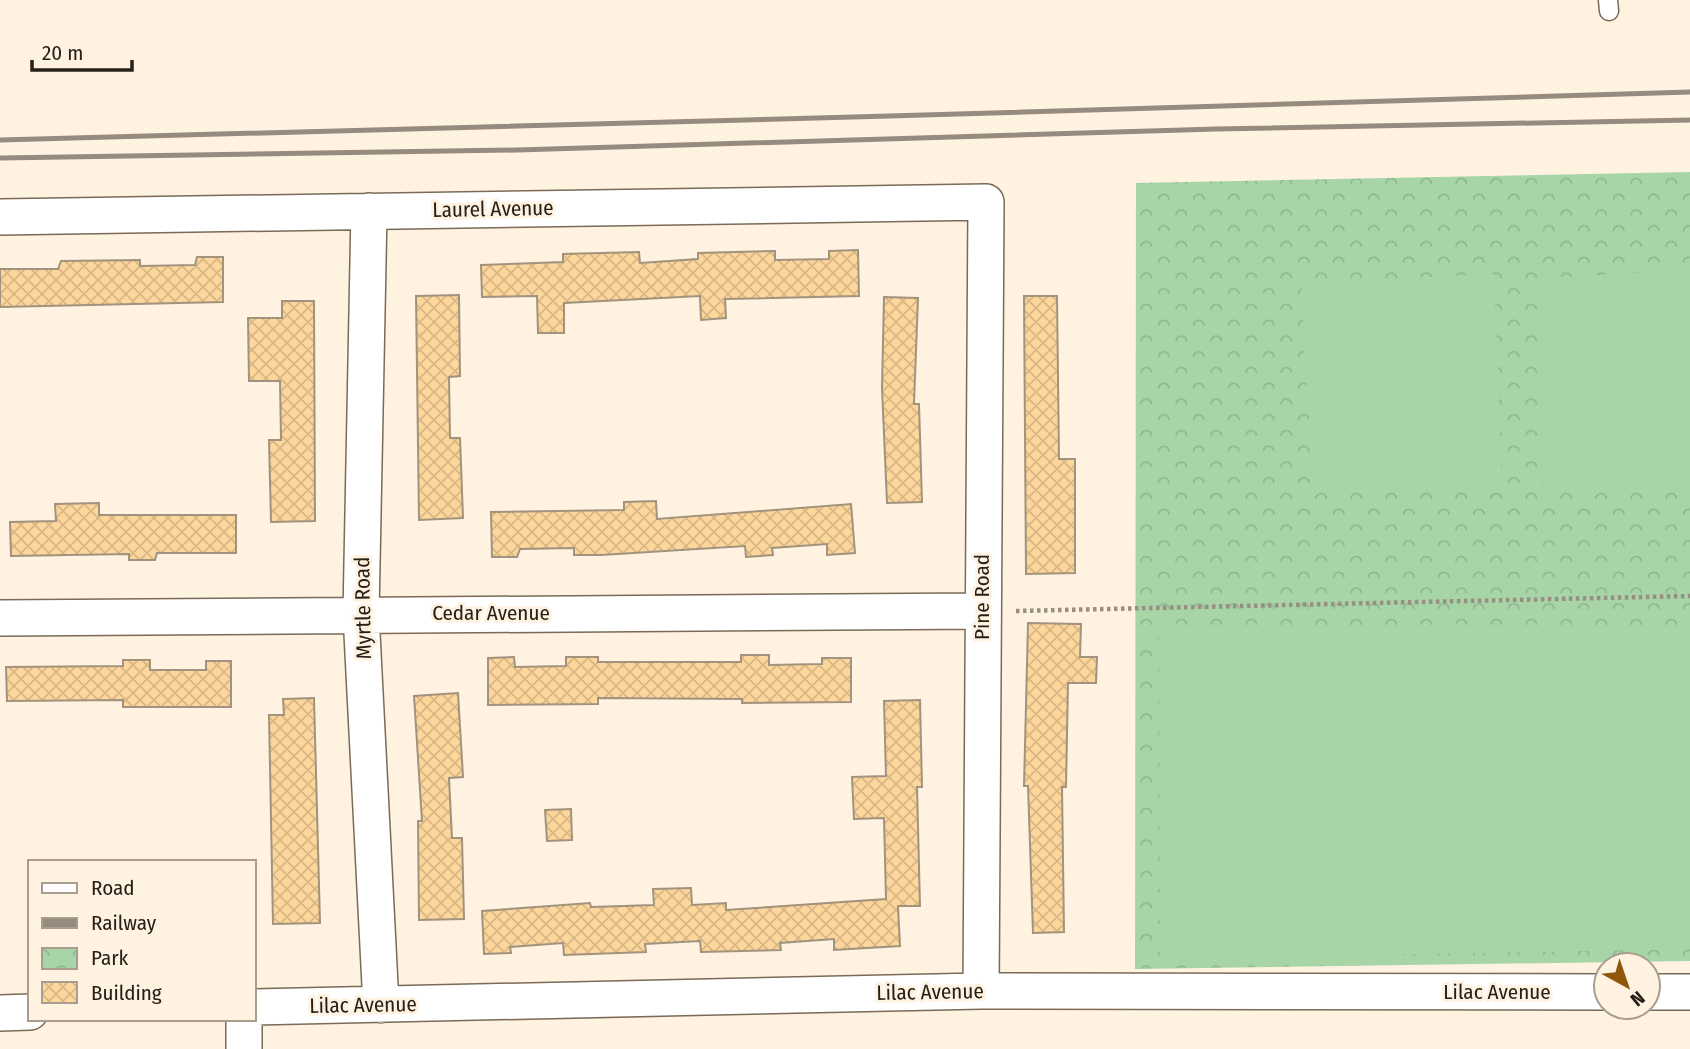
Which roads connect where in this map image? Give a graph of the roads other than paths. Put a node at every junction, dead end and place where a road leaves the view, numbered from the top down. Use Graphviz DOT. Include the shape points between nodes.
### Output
graph roads {
  1 [pos="986,202"];
  2 [pos="369,211"];
  3 [pos="0,217"];
  4 [pos="982,611"];
  5 [pos="360,614"];
  6 [pos="0,618"];
  7 [pos="981,991"];
  8 [pos="1592,992"];
  9 [pos="1662,992"];
  10 [pos="1690,992"];
  11 [pos="382,1004"];
  12 [pos="256,1007"];
  13 [pos="28,1012"];
  14 [pos="0,1013"];
  15 [pos="244,1021"];
  16 [pos="244,1049"];
  1 -- 2 [label="street, Laurel Avenue"];
  1 -- 4 [label="street, Pine Road"];
  2 -- 3 [label="street, Laurel Avenue"];
  2 -- 5 [label="street, Myrtle Road"];
  4 -- 5 [label="street, Cedar Avenue"];
  4 -- 7 [label="street, Pine Road"];
  5 -- 6 [label="street, Cedar Avenue"];
  5 -- 11 [label="street, Myrtle Road"];
  7 -- 8 [label="street, Lilac Avenue"];
  7 -- 11 [label="street, Lilac Avenue"];
  9 -- 10 [label="street"];
  11 -- 12 [label="street, Lilac Avenue"];
  13 -- 14 [label="street"];
  15 -- 16 [label="street"];
}
